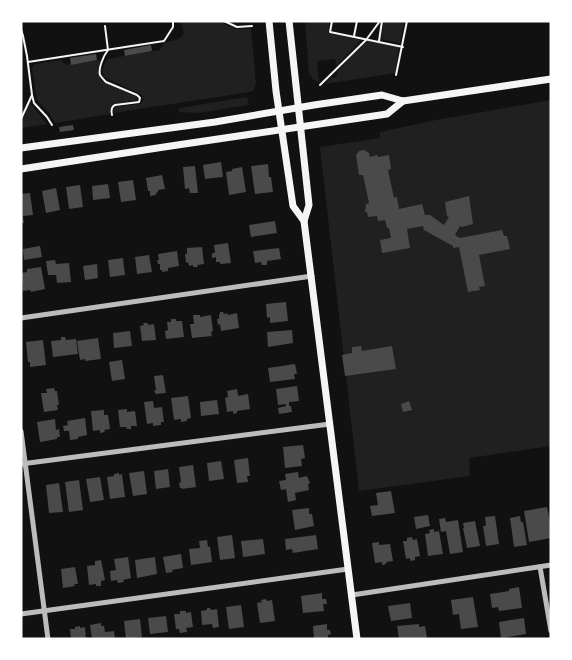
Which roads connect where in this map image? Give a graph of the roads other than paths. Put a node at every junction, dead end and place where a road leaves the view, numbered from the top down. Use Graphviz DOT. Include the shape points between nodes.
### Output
graph roads {
  1 [pos="270,21"];
  2 [pos="289,21"];
  3 [pos="551,79"];
  4 [pos="403,101"];
  5 [pos="298,108"];
  6 [pos="280,111"];
  7 [pos="300,127"];
  8 [pos="281,130"];
  9 [pos="21,148"];
  10 [pos="21,170"];
  11 [pos="304,221"];
  12 [pos="312,276"];
  13 [pos="21,318"];
  14 [pos="330,424"];
  15 [pos="21,430"];
  16 [pos="23,464"];
  17 [pos="551,565"];
  18 [pos="540,567"];
  19 [pos="348,569"];
  20 [pos="352,595"];
  21 [pos="44,610"];
  22 [pos="21,614"];
  23 [pos="551,631"];
  24 [pos="48,639"];
  25 [pos="358,639"];
  1 -- 6 [label="main road"];
  2 -- 5 [label="main road"];
  3 -- 4 [label="main road"];
  4 -- 5 [label="main road" via="382,96"];
  4 -- 7 [label="main road" via="387,114"];
  5 -- 6 [label="main road"];
  5 -- 7 [label="main road"];
  6 -- 8 [label="main road"];
  6 -- 9 [label="main road"];
  7 -- 8 [label="main road"];
  7 -- 11 [label="main road" via="308,205"];
  8 -- 10 [label="main road"];
  8 -- 11 [label="main road" via="293,206"];
  11 -- 12 [label="main road"];
  12 -- 13 [label="street"];
  12 -- 14 [label="main road"];
  14 -- 16 [label="street"];
  14 -- 19 [label="main road"];
  15 -- 16 [label="street"];
  16 -- 21 [label="street"];
  17 -- 18 [label="street"];
  18 -- 20 [label="street"];
  18 -- 23 [label="street"];
  19 -- 20 [label="main road"];
  19 -- 21 [label="street"];
  20 -- 25 [label="main road"];
  21 -- 22 [label="street"];
  21 -- 24 [label="street"];
}
